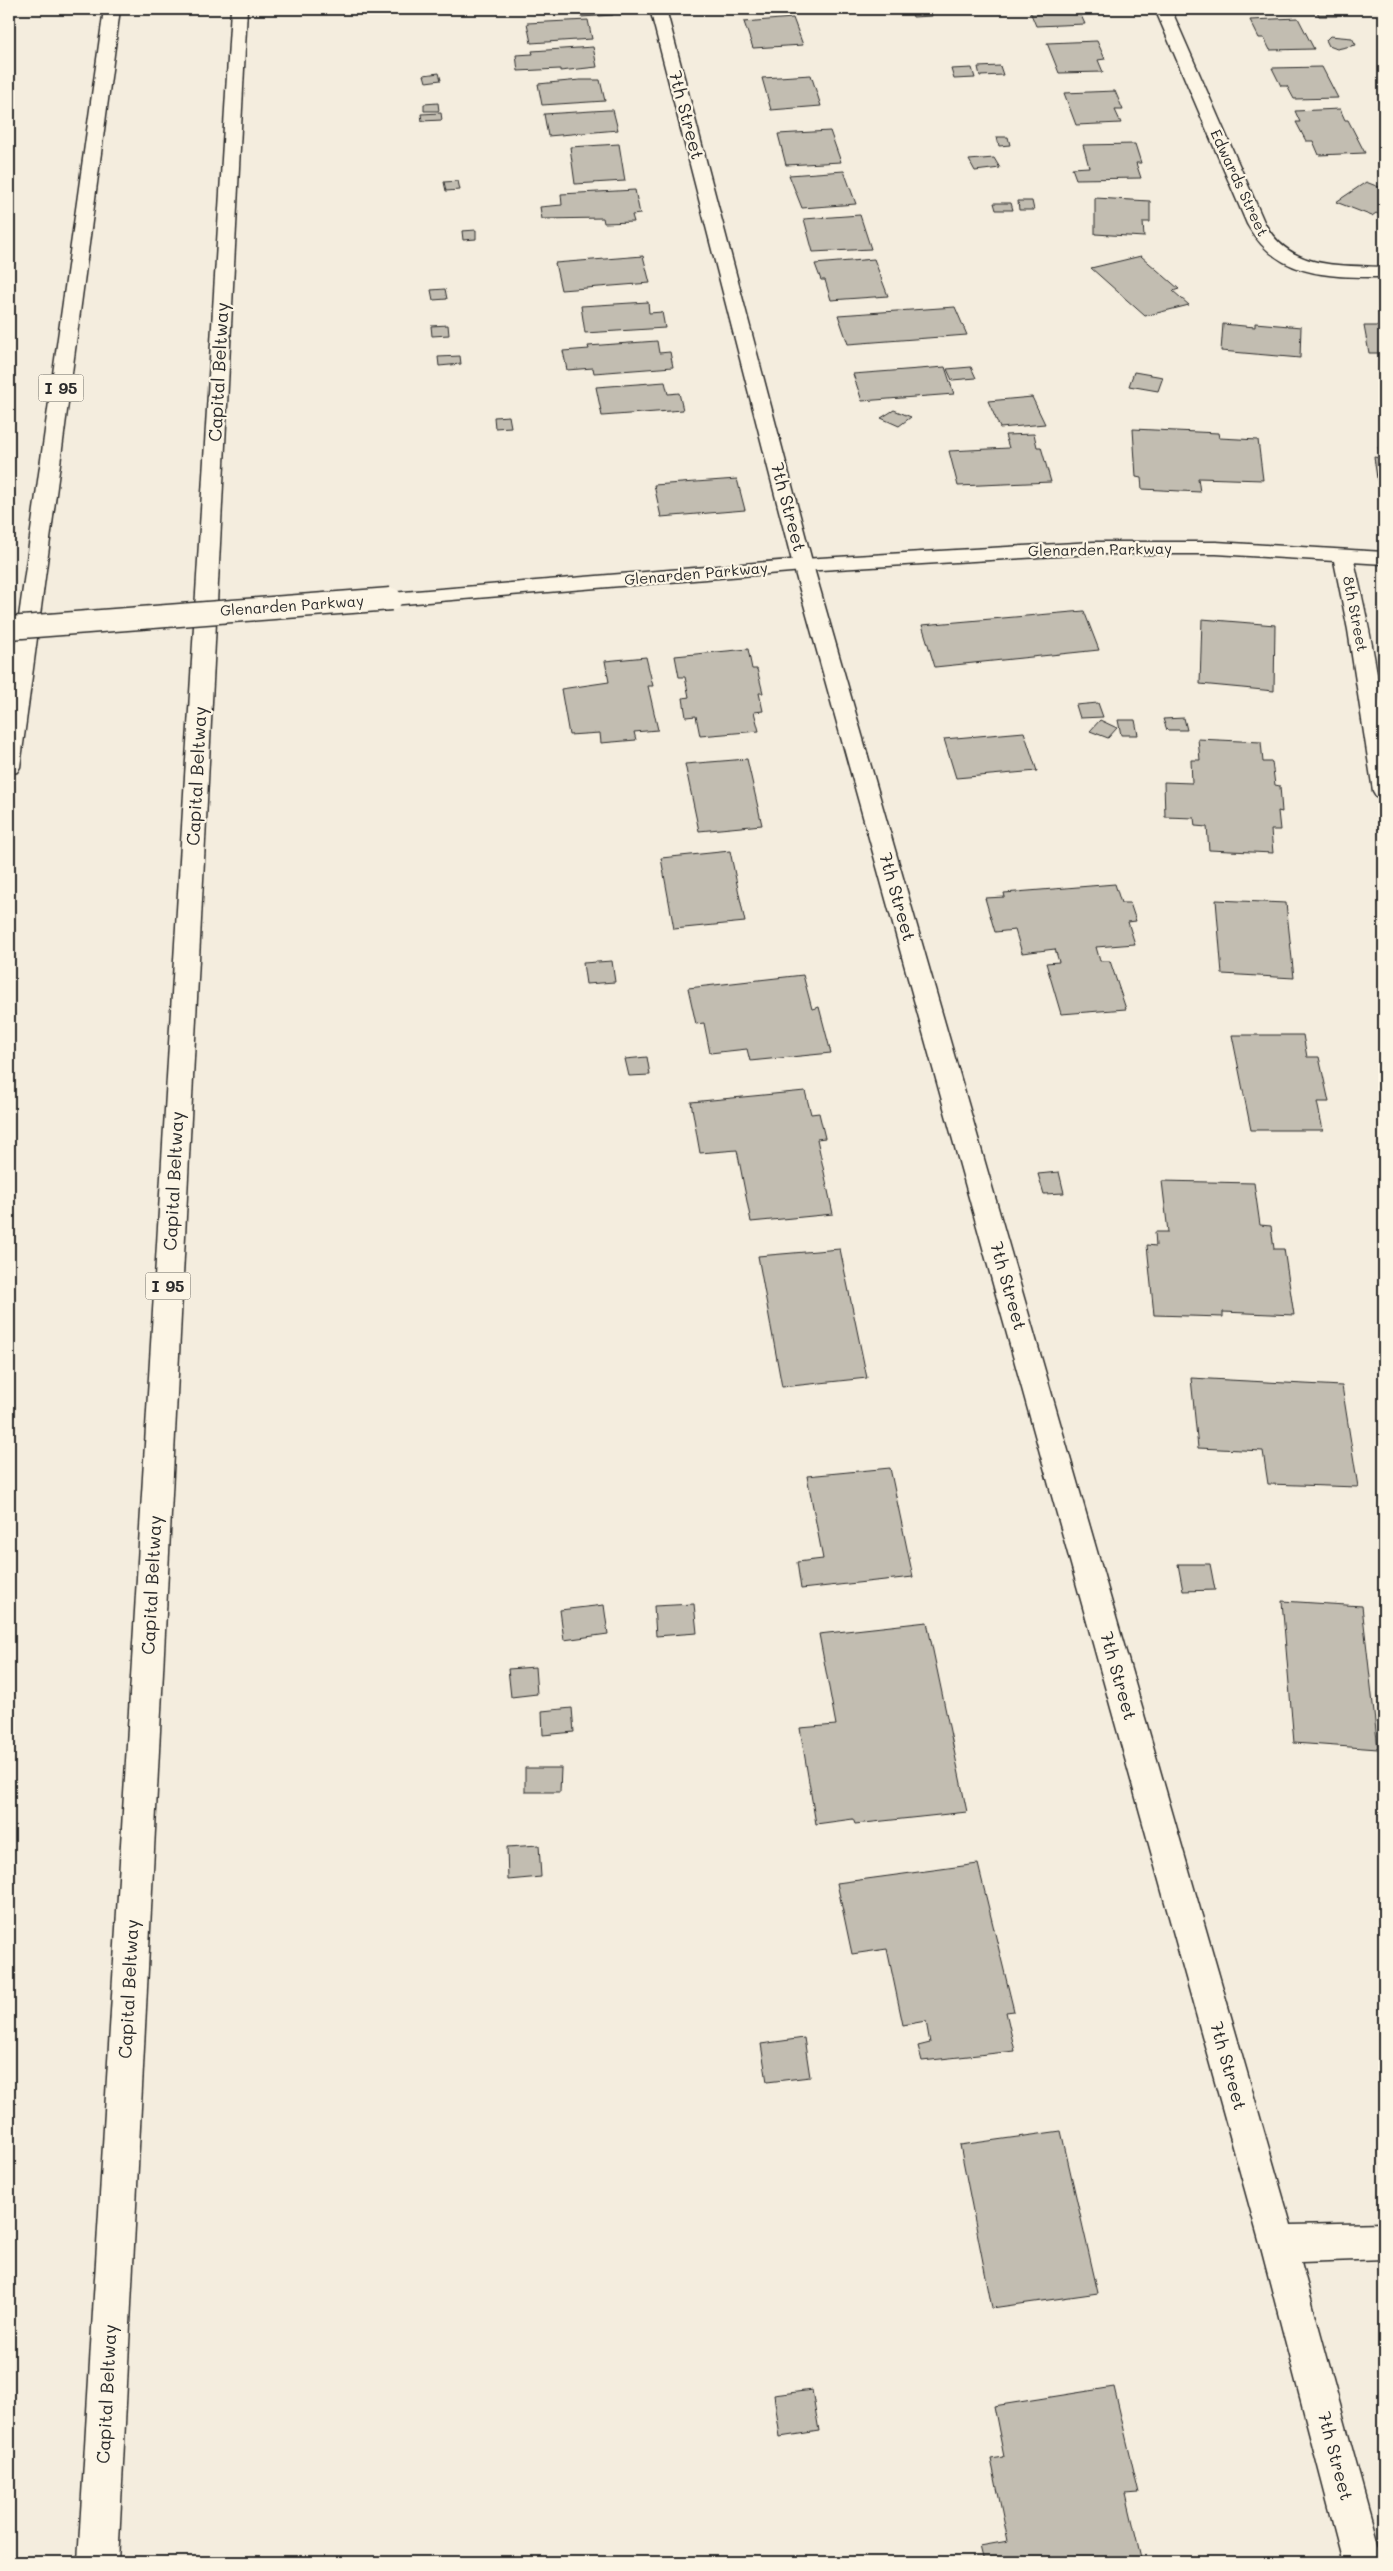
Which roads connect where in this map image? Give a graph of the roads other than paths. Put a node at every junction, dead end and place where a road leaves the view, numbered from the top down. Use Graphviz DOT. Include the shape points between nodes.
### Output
graph roads {
  1 [pos="112,9"];
  2 [pos="240,9"];
  3 [pos="658,9"];
  4 [pos="1163,9"];
  5 [pos="1384,272"];
  6 [pos="1343,556"];
  7 [pos="1384,558"];
  8 [pos="804,565"];
  9 [pos="9,628"];
  10 [pos="9,767"];
  11 [pos="1384,791"];
  12 [pos="1384,2240"];
  13 [pos="1278,2244"];
  14 [pos="98,2562"];
  15 [pos="1363,2562"];
  1 -- 10 [label="main road, I 95"];
  2 -- 14 [label="main road, Capital Beltway / I 95"];
  3 -- 8 [label="main road, 7th Street"];
  4 -- 5 [label="main road, Edwards Street" via="1266,241 1290,259 1309,265 1356,272"];
  6 -- 7 [label="main road, Glenarden Parkway"];
  6 -- 8 [label="main road, Glenarden Parkway" via="1216,548 1093,548"];
  6 -- 11 [label="main road, 8th Street" via="1359,630"];
  8 -- 9 [label="main road, Glenarden Parkway, bridge"];
  8 -- 13 [label="main road, 7th Street"];
  12 -- 13 [label="main road"];
  13 -- 15 [label="main road, 7th Street"];
}
